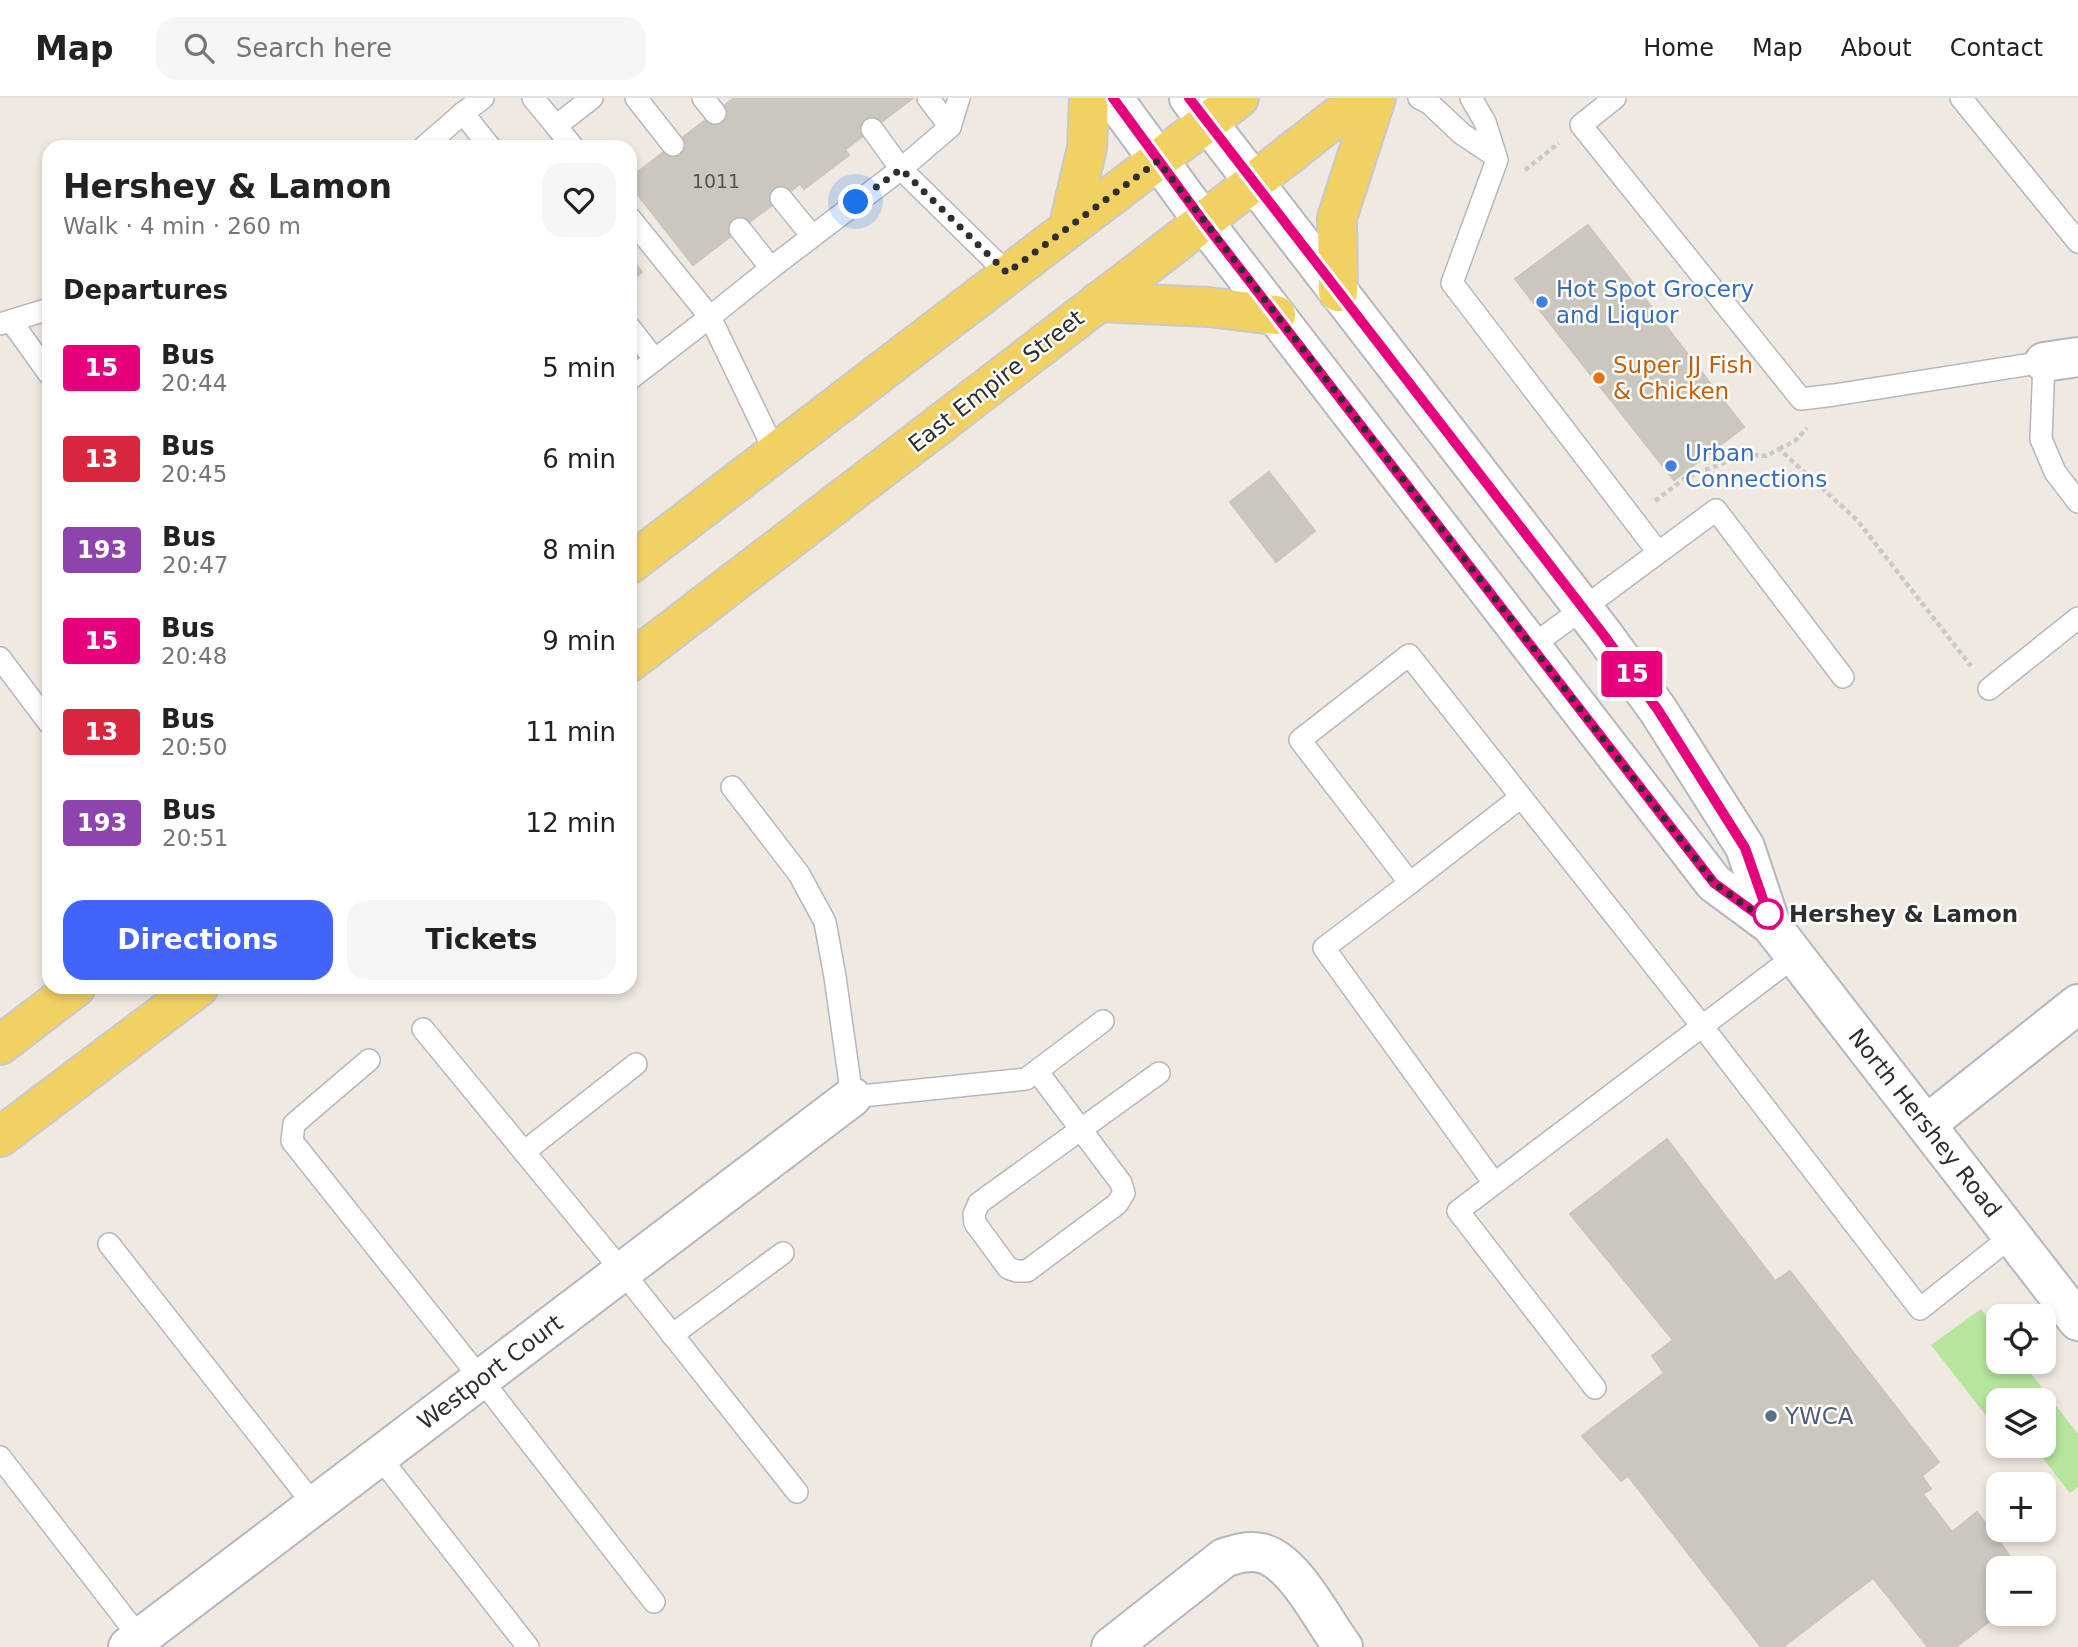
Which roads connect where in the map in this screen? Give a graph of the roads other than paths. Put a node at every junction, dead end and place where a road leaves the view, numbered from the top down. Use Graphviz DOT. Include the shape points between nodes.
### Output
graph roads {
  1 [pos="482,98"];
  2 [pos="533,98"];
  3 [pos="592,98"];
  4 [pos="636,98"];
  5 [pos="928,98"];
  6 [pos="959,98"];
  7 [pos="1089,98"];
  8 [pos="1113,98"];
  9 [pos="1239,98"];
  10 [pos="1361,98"];
  11 [pos="1376,98"];
  12 [pos="1419,98"];
  13 [pos="1471,98"];
  14 [pos="1615,98"];
  15 [pos="1961,98"];
  16 [pos="1198,110"];
  17 [pos="463,113"];
  18 [pos="556,126"];
  19 [pos="950,127"];
  20 [pos="872,129"];
  21 [pos="432,140"];
  22 [pos="484,140"];
  23 [pos="567,140"];
  24 [pos="673,145"];
  25 [pos="1495,156"];
  26 [pos="1158,161"];
  27 [pos="901,169"];
  28 [pos="1254,182"];
  29 [pos="781,198"];
  30 [pos="1203,221"];
  31 [pos="637,227"];
  32 [pos="740,229"];
  33 [pos="1068,229"];
  34 [pos="812,236"];
  35 [pos="2078,242"];
  36 [pos="771,268"];
  37 [pos="1007,273"];
  38 [pos="1338,292"];
  39 [pos="1098,302"];
  40 [pos="42,311"];
  41 [pos="1276,315"];
  42 [pos="710,317"];
  43 [pos="6,323"];
  44 [pos="637,337"];
  45 [pos="655,360"];
  46 [pos="2061,360"];
  47 [pos="42,366"];
  48 [pos="637,374"];
  49 [pos="775,452"];
  50 [pos="2078,502"];
  51 [pos="1658,552"];
  52 [pos="637,559"];
  53 [pos="1583,608"];
  54 [pos="2078,618"];
  55 [pos="1532,646"];
  56 [pos="637,657"];
  57 [pos="0,659"];
  58 [pos="1843,677"];
  59 [pos="1989,688"];
  60 [pos="42,714"];
  61 [pos="732,787"];
  62 [pos="1521,797"];
  63 [pos="1410,883"];
  64 [pos="1772,925"];
  65 [pos="1795,956"];
  66 [pos="67,994"];
  67 [pos="190,994"];
  68 [pos="2078,1004"];
  69 [pos="1103,1021"];
  70 [pos="1702,1026"];
  71 [pos="424,1029"];
  72 [pos="0,1045"];
  73 [pos="369,1060"];
  74 [pos="636,1064"];
  75 [pos="1037,1071"];
  76 [pos="1159,1073"];
  77 [pos="852,1097"];
  78 [pos="1927,1124"];
  79 [pos="1082,1130"];
  80 [pos="0,1137"];
  81 [pos="524,1152"];
  82 [pos="1494,1184"];
  83 [pos="2013,1236"];
  84 [pos="109,1244"];
  85 [pos="783,1253"];
  86 [pos="622,1271"];
  87 [pos="2078,1321"];
  88 [pos="672,1335"];
  89 [pos="481,1379"];
  90 [pos="1595,1388"];
  91 [pos="0,1457"];
  92 [pos="379,1457"];
  93 [pos="797,1492"];
  94 [pos="314,1505"];
  95 [pos="654,1602"];
  96 [pos="134,1642"];
  97 [pos="528,1647"];
  98 [pos="1111,1647"];
  99 [pos="1343,1647"];
  1 -- 17 [label="lane"];
  2 -- 18 [label="lane"];
  3 -- 18 [label="lane"];
  4 -- 24 [label="lane"];
  5 -- 19 [label="lane"];
  6 -- 19 [label="lane"];
  7 -- 33 [label="main road" via="1087,148"];
  8 -- 26 [label="main road, North Hershey Road"];
  9 -- 16 [label="main road"];
  10 -- 28 [label="main road, East Empire Street"];
  11 -- 38 [label="main road" via="1337,218"];
  12 -- 25 [label="lane"];
  13 -- 25 [label="lane" via="1485,122"];
  14 -- 46 [label="lane" via="1581,125 1801,399"];
  15 -- 35 [label="lane"];
  16 -- 26 [label="main road"];
  16 -- 28 [label="main road, North Hershey Road"];
  17 -- 21 [label="lane"];
  17 -- 22 [label="lane"];
  18 -- 23 [label="lane"];
  19 -- 27 [label="lane"];
  20 -- 27 [label="lane"];
  25 -- 51 [label="lane" via="1452,283"];
  26 -- 30 [label="main road, North Hershey Road"];
  26 -- 33 [label="main road"];
  27 -- 34 [label="lane"];
  27 -- 37 [label="lane"];
  28 -- 30 [label="main road, East Empire Street"];
  28 -- 38 [label="main road, North Hershey Road"];
  29 -- 34 [label="lane"];
  30 -- 39 [label="main road, East Empire Street"];
  30 -- 41 [label="main road, North Hershey Road"];
  31 -- 42 [label="lane"];
  32 -- 36 [label="lane"];
  33 -- 37 [label="main road"];
  34 -- 36 [label="lane"];
  36 -- 42 [label="lane"];
  37 -- 49 [label="main road"];
  38 -- 53 [label="main road, North Hershey Road"];
  39 -- 41 [label="main road"];
  39 -- 56 [label="main road, East Empire Street"];
  40 -- 43 [label="lane"];
  41 -- 55 [label="main road, North Hershey Road"];
  42 -- 45 [label="lane"];
  42 -- 49 [label="lane"];
  43 -- 47 [label="lane"];
  44 -- 45 [label="lane"];
  45 -- 48 [label="lane"];
  46 -- 50 [label="lane" via="2041,439 2055,472"];
  49 -- 52 [label="main road"];
  51 -- 53 [label="lane"];
  51 -- 58 [label="lane" via="1716,510"];
  53 -- 55 [label="lane"];
  53 -- 64 [label="main road, North Hershey Road" via="1658,710 1745,848"];
  54 -- 59 [label="lane"];
  55 -- 64 [label="main road, North Hershey Road" via="1714,883"];
  57 -- 60 [label="lane"];
  61 -- 77 [label="lane" via="799,874 825,922"];
  62 -- 63 [label="lane"];
  62 -- 63 [label="lane" via="1409,656 1300,740"];
  62 -- 70 [label="lane"];
  63 -- 82 [label="lane" via="1324,948"];
  64 -- 65 [label="main road, North Hershey Road"];
  65 -- 70 [label="lane"];
  65 -- 78 [label="main road, North Hershey Road"];
  66 -- 72 [label="main road"];
  67 -- 80 [label="main road"];
  68 -- 78 [label="main road"];
  69 -- 75 [label="lane"];
  70 -- 82 [label="lane"];
  70 -- 83 [label="lane" via="1920,1309"];
  71 -- 81 [label="lane"];
  73 -- 89 [label="lane" via="295,1124 292,1141"];
  74 -- 81 [label="lane"];
  75 -- 77 [label="lane" via="1026,1079"];
  75 -- 79 [label="lane"];
  76 -- 79 [label="lane"];
  77 -- 86 [label="main road, Westport Court"];
  78 -- 83 [label="main road, North Hershey Road"];
  79 -- 79 [label="lane" via="1124,1193 1117,1204 1027,1271 1009,1268 975,1223 979,1203"];
  81 -- 86 [label="lane"];
  82 -- 90 [label="lane" via="1458,1211"];
  83 -- 87 [label="main road, North Hershey Road"];
  84 -- 94 [label="lane"];
  85 -- 88 [label="lane"];
  86 -- 88 [label="lane"];
  86 -- 89 [label="main road, Westport Court"];
  88 -- 93 [label="lane"];
  89 -- 92 [label="main road, Westport Court"];
  89 -- 95 [label="lane"];
  91 -- 96 [label="lane"];
  92 -- 94 [label="main road, Westport Court"];
  92 -- 97 [label="lane"];
  94 -- 96 [label="main road, Westport Court"];
  98 -- 99 [label="main road" via="1224,1558 1242,1552 1262,1553 1281,1563"];
}
